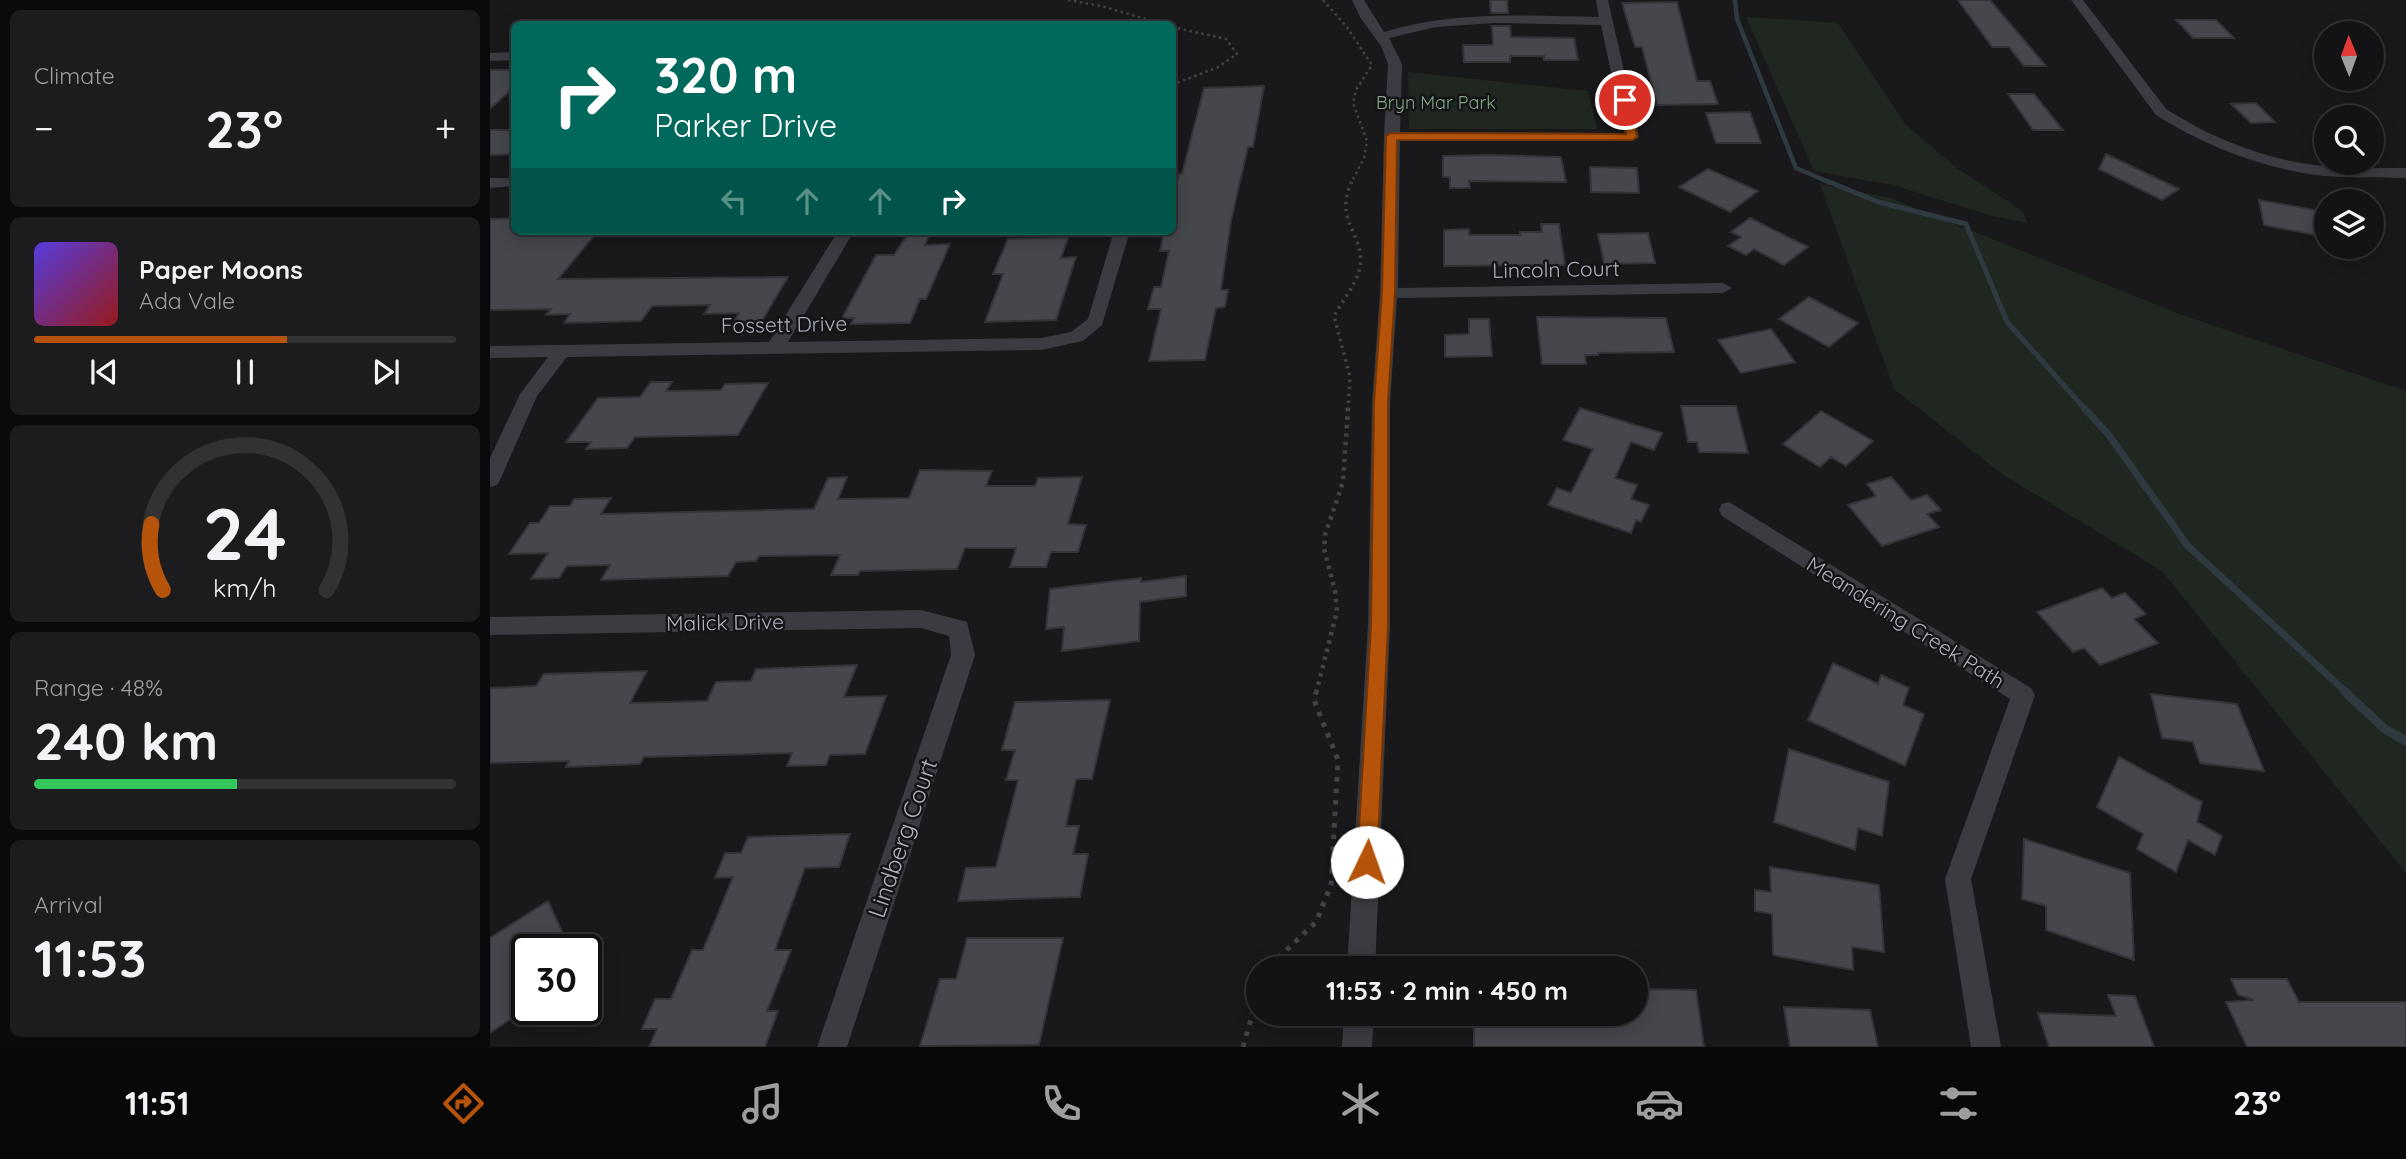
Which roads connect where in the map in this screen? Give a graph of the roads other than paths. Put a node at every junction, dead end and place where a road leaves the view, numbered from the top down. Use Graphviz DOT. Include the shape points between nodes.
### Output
graph roads {
  1 [pos="1358,0"];
  2 [pos="1602,0"];
  3 [pos="2077,0"];
  4 [pos="1607,21"];
  5 [pos="1383,36"];
  6 [pos="511,56"];
  7 [pos="490,57"];
  8 [pos="1391,136"];
  9 [pos="2406,173"];
  10 [pos="511,182"];
  11 [pos="490,183"];
  12 [pos="844,235"];
  13 [pos="1121,235"];
  14 [pos="1723,288"];
  15 [pos="1388,292"];
  16 [pos="776,346"];
  17 [pos="562,351"];
  18 [pos="490,352"];
  19 [pos="490,480"];
  20 [pos="1729,510"];
  21 [pos="490,626"];
  22 [pos="959,629"];
  23 [pos="1363,956"];
  24 [pos="1358,1026"];
  25 [pos="832,1047"];
  26 [pos="1357,1047"];
  27 [pos="1986,1047"];
  1 -- 5 [label="street" via="1368,23"];
  2 -- 4 [label="street"];
  3 -- 9 [label="street" via="2144,92 2178,123 2265,160 2324,171"];
  4 -- 5 [label="street" via="1454,21"];
  4 -- 8 [label="street" via="1632,137"];
  5 -- 8 [label="street" via="1395,64"];
  6 -- 7 [label="street"];
  8 -- 15 [label="street"];
  10 -- 11 [label="street"];
  12 -- 16 [label="street"];
  13 -- 16 [label="street, Fossett Drive" via="1096,321 1077,337 1041,344"];
  14 -- 15 [label="street, Lincoln Court"];
  15 -- 23 [label="street" via="1381,402 1379,625"];
  16 -- 17 [label="street, Fossett Drive"];
  17 -- 18 [label="street, Fossett Drive"];
  17 -- 19 [label="street" via="529,394"];
  20 -- 27 [label="street, Meandering Creek Path" via="2023,695 1958,879"];
  21 -- 22 [label="street, Malick Drive" via="921,619"];
  22 -- 25 [label="street, Lindberg Court" via="963,655"];
  24 -- 26 [label="street"];
}
